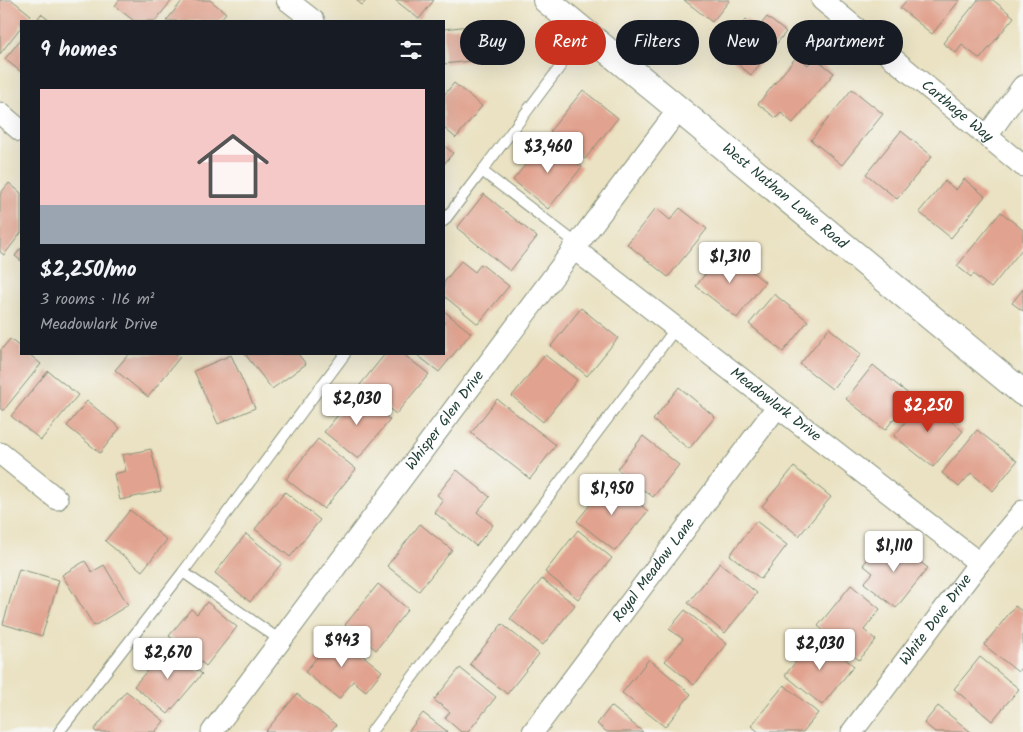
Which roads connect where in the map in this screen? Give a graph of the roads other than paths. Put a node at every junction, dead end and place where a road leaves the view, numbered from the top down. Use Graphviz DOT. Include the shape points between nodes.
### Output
graph roads {
  1 [pos="287,0"];
  2 [pos="546,0"];
  3 [pos="822,0"];
  4 [pos="313,20"];
  5 [pos="560,67"];
  6 [pos="1023,86"];
  7 [pos="678,110"];
  8 [pos="0,113"];
  9 [pos="20,130"];
  10 [pos="987,136"];
  11 [pos="1023,166"];
  12 [pos="482,170"];
  13 [pos="445,220"];
  14 [pos="574,246"];
  15 [pos="676,328"];
  16 [pos="344,355"];
  17 [pos="1023,392"];
  18 [pos="777,407"];
  19 [pos="0,453"];
  20 [pos="57,499"];
  21 [pos="1023,511"];
  22 [pos="979,563"];
  23 [pos="183,572"];
  24 [pos="280,640"];
  25 [pos="59,732"];
  26 [pos="212,732"];
  27 [pos="371,732"];
  28 [pos="533,732"];
  29 [pos="852,732"];
  1 -- 4 [label="street"];
  2 -- 7 [label="street, West Nathan Lowe Road"];
  3 -- 10 [label="street, Carthage Way"];
  5 -- 12 [label="lane"];
  6 -- 10 [label="street"];
  7 -- 14 [label="street, Whisper Glen Drive"];
  7 -- 17 [label="street, West Nathan Lowe Road"];
  8 -- 9 [label="street"];
  10 -- 11 [label="street, Carthage Way"];
  12 -- 13 [label="lane"];
  12 -- 14 [label="lane"];
  14 -- 15 [label="street, Meadowlark Drive"];
  14 -- 24 [label="street, Whisper Glen Drive"];
  15 -- 18 [label="street, Meadowlark Drive"];
  15 -- 27 [label="lane"];
  16 -- 23 [label="lane"];
  18 -- 22 [label="street, Meadowlark Drive"];
  18 -- 28 [label="street, Royal Meadow Lane"];
  19 -- 20 [label="street"];
  21 -- 22 [label="street, White Dove Drive"];
  22 -- 29 [label="street, White Dove Drive"];
  23 -- 24 [label="lane"];
  23 -- 25 [label="lane"];
  24 -- 26 [label="street, Whisper Glen Drive"];
}
